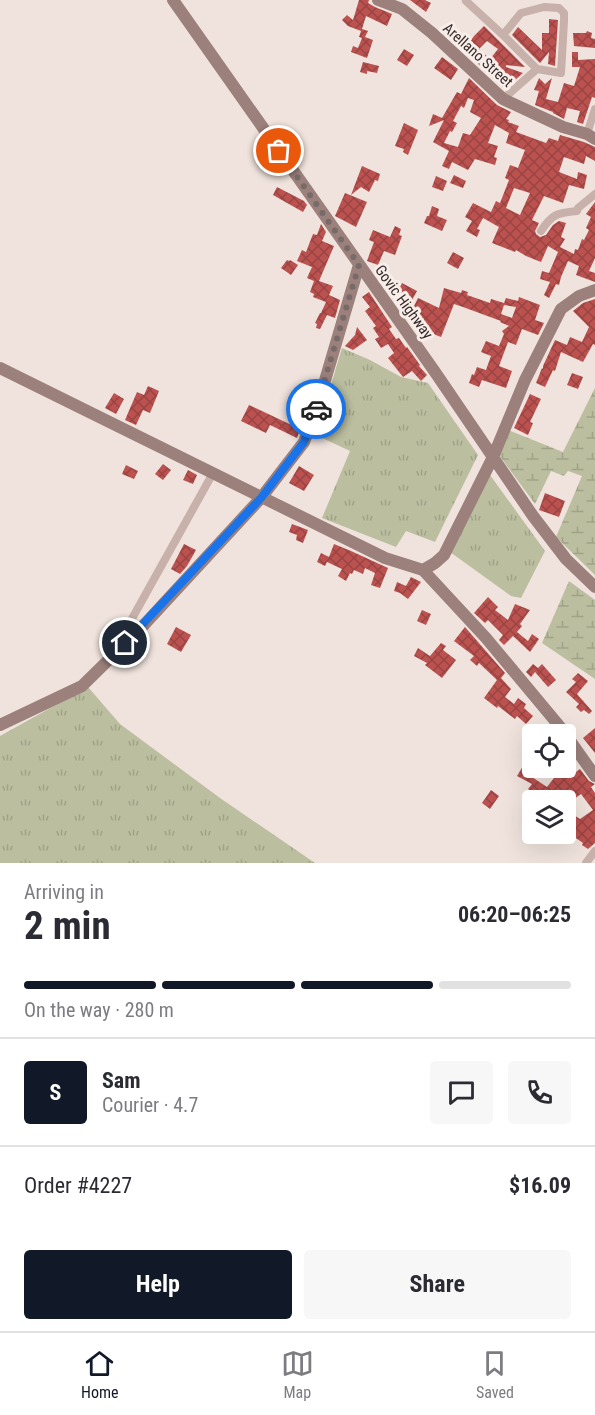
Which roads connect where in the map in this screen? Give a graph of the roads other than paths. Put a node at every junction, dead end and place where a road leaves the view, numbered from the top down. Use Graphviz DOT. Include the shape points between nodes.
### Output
graph roads {
  1 [pos="173,0"];
  2 [pos="378,0"];
  3 [pos="466,1"];
  4 [pos="503,35"];
  5 [pos="537,69"];
  6 [pos="503,99"];
  7 [pos="595,109"];
  8 [pos="591,137"];
  9 [pos="595,194"];
  10 [pos="541,231"];
  11 [pos="359,265"];
  12 [pos="595,290"];
  13 [pos="0,368"];
  14 [pos="493,457"];
  15 [pos="213,473"];
  16 [pos="261,498"];
  17 [pos="423,570"];
  18 [pos="595,587"];
  19 [pos="109,659"];
  20 [pos="0,725"];
  21 [pos="595,776"];
  22 [pos="595,851"];
  23 [pos="586,863"];
  1 -- 11 [label="street, Govic Highway"];
  2 -- 6 [label="street, Arellano Street" via="402,9"];
  3 -- 4 [label="street"];
  4 -- 5 [label="street"];
  4 -- 5 [label="street" via="520,13 559,8 564,13 561,73"];
  5 -- 6 [label="street"];
  6 -- 8 [label="street, Arellano Street"];
  7 -- 8 [label="street"];
  9 -- 10 [label="street" via="577,211 558,213"];
  11 -- 14 [label="street, Govic Highway"];
  11 -- 16 [label="street" via="304,442"];
  12 -- 14 [label="street" via="561,309 525,380"];
  13 -- 15 [label="street"];
  14 -- 17 [label="street" via="444,555"];
  14 -- 18 [label="street, Govic Highway" via="558,549"];
  15 -- 16 [label="street"];
  15 -- 19 [label="street"];
  16 -- 17 [label="street" via="385,558"];
  16 -- 19 [label="street"];
  17 -- 21 [label="street" via="486,638 561,728"];
  19 -- 20 [label="street" via="82,686"];
  22 -- 23 [label="street"];
}
